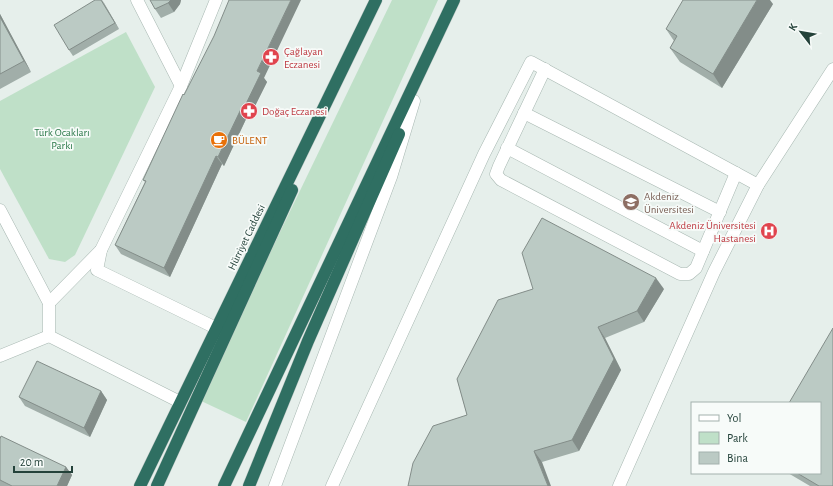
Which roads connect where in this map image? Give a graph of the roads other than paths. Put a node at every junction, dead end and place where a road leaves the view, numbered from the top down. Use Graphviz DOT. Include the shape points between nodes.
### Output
graph roads {
  1 [pos="137,0"];
  2 [pos="216,0"];
  3 [pos="377,0"];
  4 [pos="454,0"];
  5 [pos="457,0"];
  6 [pos="545,69"];
  7 [pos="833,69"];
  8 [pos="181,86"];
  9 [pos="414,101"];
  10 [pos="524,112"];
  11 [pos="507,148"];
  12 [pos="736,173"];
  13 [pos="758,185"];
  14 [pos="0,210"];
  15 [pos="720,212"];
  16 [pos="101,250"];
  17 [pos="703,251"];
  18 [pos="49,303"];
  19 [pos="216,328"];
  20 [pos="49,336"];
  21 [pos="0,356"];
  22 [pos="180,402"];
  23 [pos="140,486"];
  24 [pos="157,486"];
  25 [pos="224,486"];
  26 [pos="249,486"];
  27 [pos="275,486"];
  28 [pos="332,486"];
  29 [pos="619,486"];
  1 -- 8 [label="street"];
  2 -- 8 [label="street"];
  3 -- 19 [label="highway, Hürriyet Caddesi"];
  3 -- 24 [label="highway"];
  4 -- 25 [label="highway"];
  5 -- 9 [label="highway"];
  6 -- 10 [label="street"];
  6 -- 12 [label="street"];
  6 -- 28 [label="street" via="531,62 484,154"];
  7 -- 13 [label="street"];
  8 -- 16 [label="street"];
  9 -- 26 [label="highway" via="308,341"];
  9 -- 27 [label="street" via="391,177"];
  10 -- 11 [label="street"];
  10 -- 15 [label="street"];
  11 -- 17 [label="street"];
  11 -- 17 [label="street" via="496,174 501,180 680,274 689,274 696,268"];
  12 -- 13 [label="street"];
  12 -- 15 [label="street"];
  13 -- 29 [label="street" via="714,272"];
  14 -- 18 [label="street"];
  15 -- 17 [label="street"];
  16 -- 18 [label="street"];
  16 -- 19 [label="street" via="97,270"];
  18 -- 20 [label="street"];
  19 -- 22 [label="highway, Hürriyet Caddesi"];
  20 -- 21 [label="street"];
  20 -- 22 [label="street"];
  22 -- 23 [label="highway, Hürriyet Caddesi"];
}
